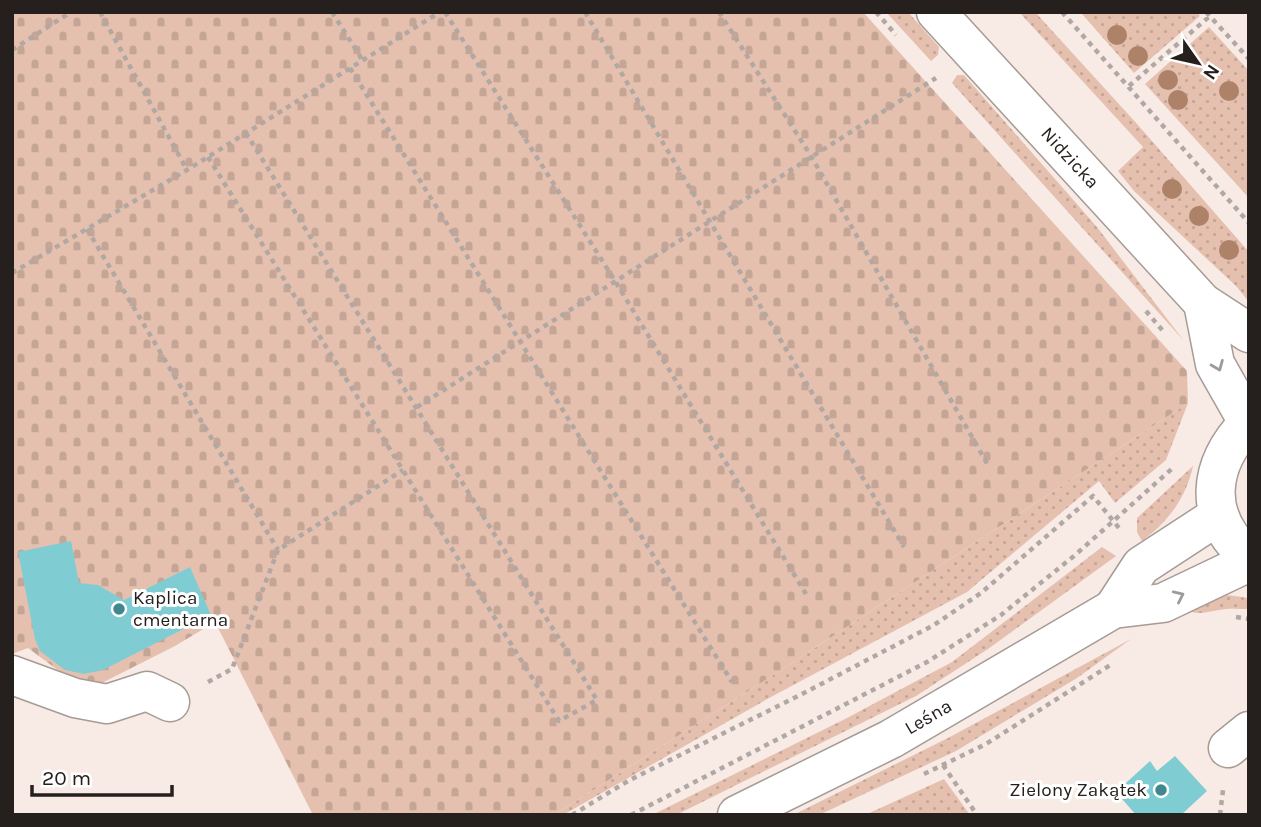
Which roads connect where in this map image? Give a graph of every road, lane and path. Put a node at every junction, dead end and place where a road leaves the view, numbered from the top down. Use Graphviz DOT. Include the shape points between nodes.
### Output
graph roads {
  1 [pos="71,12"];
  2 [pos="100,12"];
  3 [pos="332,12"];
  4 [pos="443,12"];
  5 [pos="585,12"];
  6 [pos="719,12"];
  7 [pos="936,12"];
  8 [pos="1063,13"];
  9 [pos="1208,14"];
  10 [pos="12,50"];
  11 [pos="1249,59"];
  12 [pos="363,61"];
  13 [pos="350,68"];
  14 [pos="936,78"];
  15 [pos="1129,86"];
  16 [pos="246,133"];
  17 [pos="811,156"];
  18 [pos="208,157"];
  19 [pos="187,170"];
  20 [pos="709,221"];
  21 [pos="1249,223"];
  22 [pos="87,229"];
  23 [pos="12,273"];
  24 [pos="615,281"];
  25 [pos="1203,303"];
  26 [pos="1249,333"];
  27 [pos="519,342"];
  28 [pos="417,407"];
  29 [pos="1249,422"];
  30 [pos="1177,464"];
  31 [pos="988,465"];
  32 [pos="403,470"];
  33 [pos="1219,515"];
  34 [pos="1114,520"];
  35 [pos="904,547"];
  36 [pos="278,550"];
  37 [pos="1249,559"];
  38 [pos="806,594"];
  39 [pos="1113,609"];
  40 [pos="1234,617"];
  41 [pos="1249,619"];
  42 [pos="1119,659"];
  43 [pos="12,675"];
  44 [pos="732,682"];
  45 [pos="170,702"];
  46 [pos="943,765"];
  47 [pos="919,776"];
  48 [pos="572,815"];
  49 [pos="631,815"];
  50 [pos="737,815"];
  51 [pos="977,815"];
  1 -- 10 [label="path"];
  2 -- 19 [label="path"];
  3 -- 12 [label="path"];
  4 -- 12 [label="path"];
  4 -- 24 [label="path"];
  5 -- 20 [label="path"];
  6 -- 17 [label="path"];
  7 -- 25 [label="street, Nidzicka"];
  8 -- 15 [label="path"];
  9 -- 11 [label="path"];
  9 -- 15 [label="path"];
  12 -- 13 [label="path"];
  13 -- 16 [label="path"];
  13 -- 27 [label="path"];
  14 -- 17 [label="path"];
  15 -- 21 [label="path"];
  16 -- 18 [label="path"];
  16 -- 28 [label="path"];
  17 -- 20 [label="path"];
  17 -- 31 [label="path"];
  18 -- 19 [label="path"];
  18 -- 32 [label="path"];
  19 -- 22 [label="path"];
  20 -- 24 [label="path"];
  20 -- 35 [label="path"];
  22 -- 23 [label="path"];
  22 -- 36 [label="path"];
  24 -- 27 [label="path"];
  24 -- 38 [label="path"];
  25 -- 26 [label="street, Nidzicka"];
  25 -- 29 [label="street, one-way" via="1215,364"];
  27 -- 28 [label="path"];
  27 -- 44 [label="path"];
  28 -- 32 [label="path" via="597,700 559,721"];
  29 -- 33 [label="street" via="1231,441 1219,464 1215,489"];
  30 -- 34 [label="path"];
  32 -- 36 [label="path"];
  33 -- 37 [label="street"];
  33 -- 39 [label="street" via="1141,566"];
  34 -- 48 [label="path" via="1093,496 981,593 934,625 628,781"];
  34 -- 49 [label="path" via="1001,615 927,662"];
  36 -- 45 [label="path" via="232,669"];
  39 -- 37 [label="street, one-way" via="1163,603"];
  39 -- 50 [label="street, Leśna" via="891,739"];
  40 -- 41 [label="path"];
  42 -- 46 [label="path" via="986,744"];
  43 -- 45 [label="street" via="75,698 107,704 147,691"];
  46 -- 47 [label="path"];
  46 -- 51 [label="path"];
}
